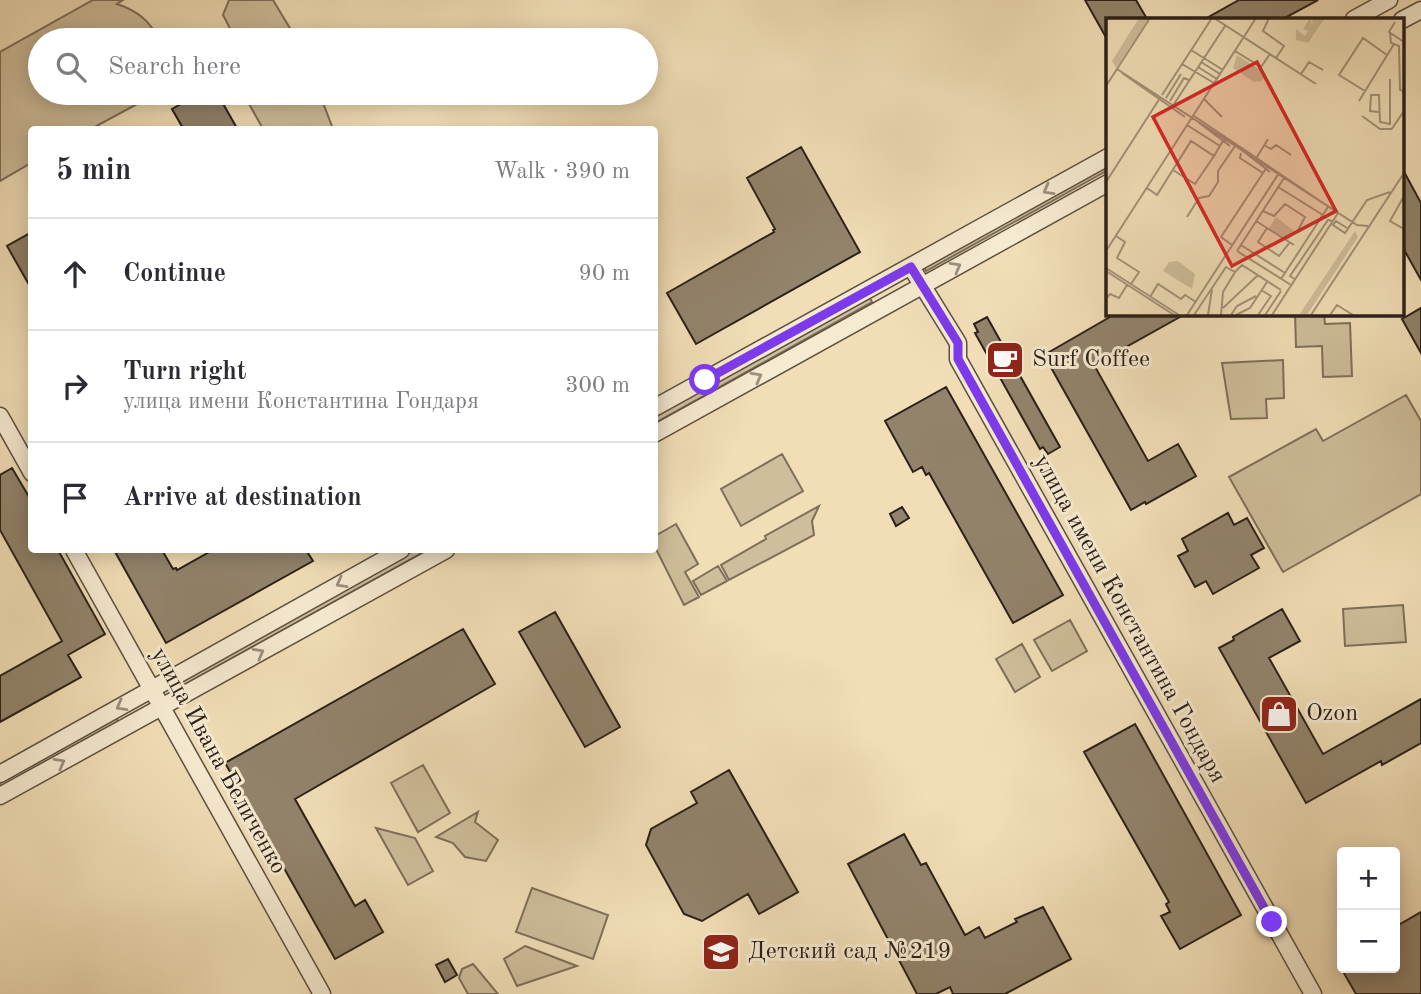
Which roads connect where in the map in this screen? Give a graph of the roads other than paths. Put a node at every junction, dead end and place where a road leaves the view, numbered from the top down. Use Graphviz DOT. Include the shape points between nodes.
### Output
graph roads {
  1 [pos="1389,0"];
  2 [pos="1421,9"];
  3 [pos="1356,18"];
  4 [pos="1404,19"];
  5 [pos="1106,158"];
  6 [pos="1106,184"];
  7 [pos="911,267"];
  8 [pos="922,286"];
  9 [pos="658,406"];
  10 [pos="0,416"];
  11 [pos="658,432"];
  12 [pos="28,465"];
  13 [pos="76,553"];
  14 [pos="396,553"];
  15 [pos="441,553"];
  16 [pos="152,689"];
  17 [pos="162,707"];
  18 [pos="0,774"];
  19 [pos="0,796"];
  20 [pos="322,994"];
  21 [pos="1313,994"];
  1 -- 3 [label="street"];
  2 -- 4 [label="street"];
  5 -- 7 [label="street, one-way"];
  8 -- 6 [label="street, one-way"];
  7 -- 8 [label="street, улица имени Константина Гондаря"];
  7 -- 9 [label="street"];
  11 -- 8 [label="street, one-way"];
  8 -- 21 [label="street, улица имени Константина Гондаря" via="958,343 958,359"];
  10 -- 12 [label="street"];
  13 -- 16 [label="street, улица Ивана Беличенко"];
  14 -- 16 [label="street, one-way"];
  17 -- 15 [label="street, one-way"];
  16 -- 17 [label="street, улица Ивана Беличенко"];
  16 -- 18 [label="street, one-way"];
  19 -- 17 [label="street, one-way"];
  17 -- 20 [label="street, улица Ивана Беличенко"];
}
